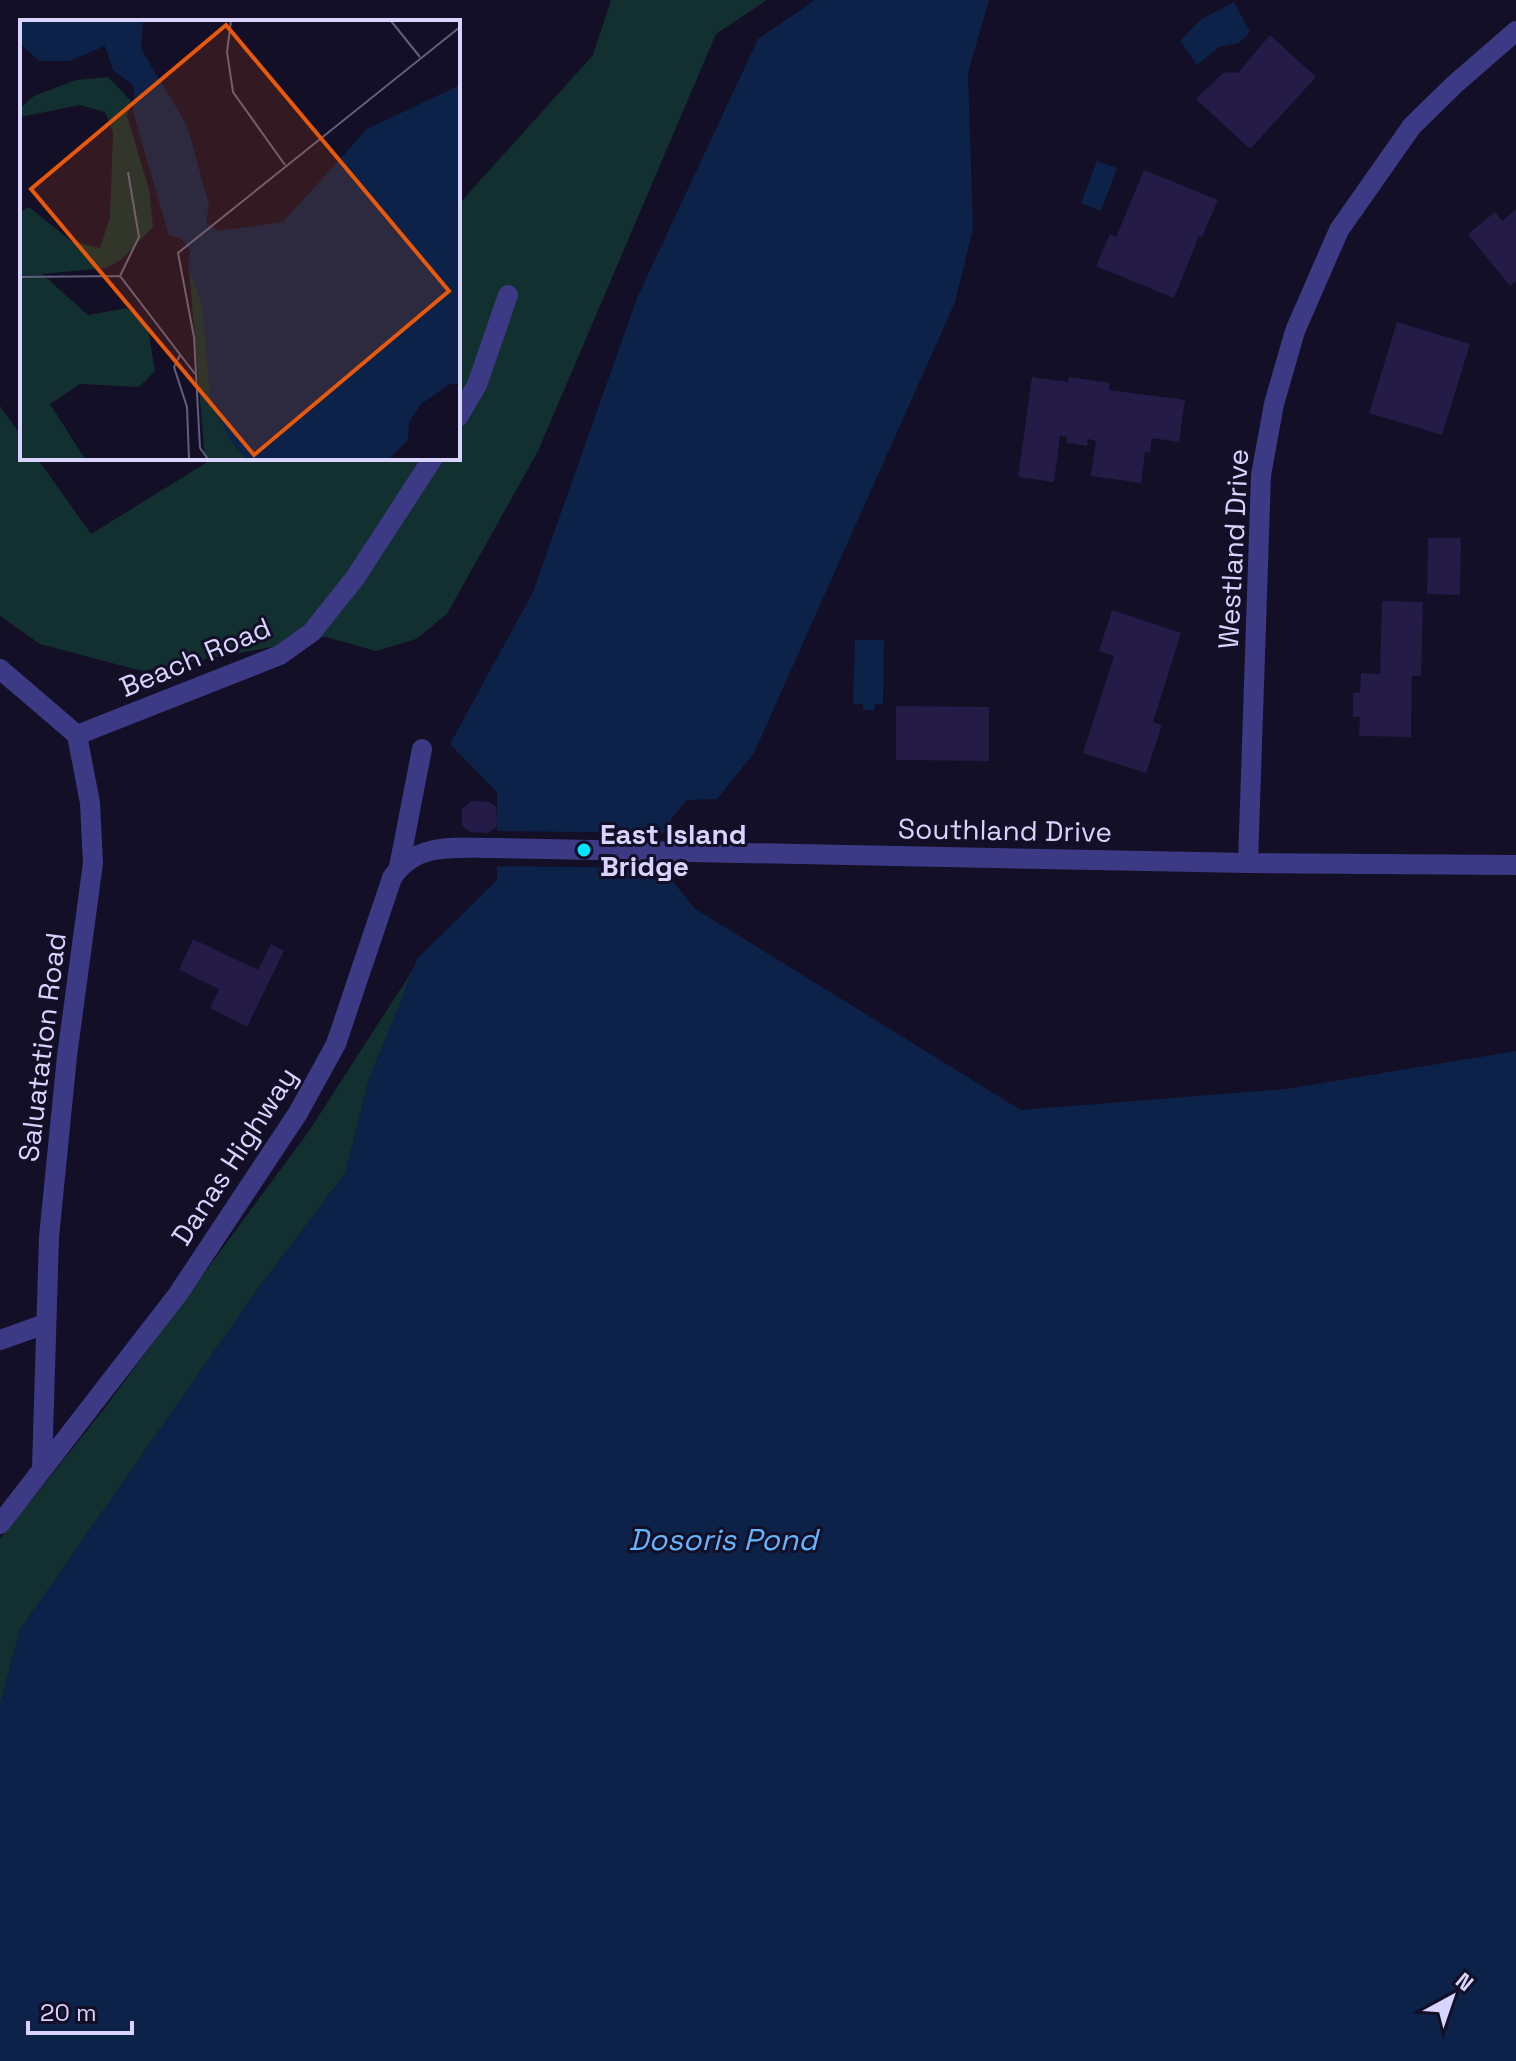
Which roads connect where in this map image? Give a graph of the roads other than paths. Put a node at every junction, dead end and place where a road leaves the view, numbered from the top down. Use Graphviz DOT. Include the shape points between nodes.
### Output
graph roads {
  1 [pos="1516,31"];
  2 [pos="508,295"];
  3 [pos="460,414"];
  4 [pos="432,460"];
  5 [pos="0,669"];
  6 [pos="77,735"];
  7 [pos="422,749"];
  8 [pos="1248,863"];
  9 [pos="1516,865"];
  10 [pos="399,867"];
  11 [pos="45,1324"];
  12 [pos="0,1340"];
  13 [pos="42,1468"];
  14 [pos="0,1524"];
  1 -- 8 [label="street, Westland Drive" via="1412,126 1339,230 1295,331 1261,475"];
  2 -- 3 [label="street" via="477,385"];
  4 -- 6 [label="street, Beach Road" via="355,578 312,632 280,655"];
  5 -- 6 [label="street"];
  6 -- 11 [label="street, Saluatation Road" via="90,803 93,863 67,1056"];
  7 -- 10 [label="street, Danas Highway"];
  8 -- 9 [label="street, Southland Drive"];
  8 -- 10 [label="street, Southland Drive" via="436,848"];
  10 -- 13 [label="street, Danas Highway" via="336,1044 298,1113 178,1294"];
  11 -- 12 [label="street"];
  11 -- 13 [label="street, Saluatation Road"];
  13 -- 14 [label="street, Danas Highway"];
}
